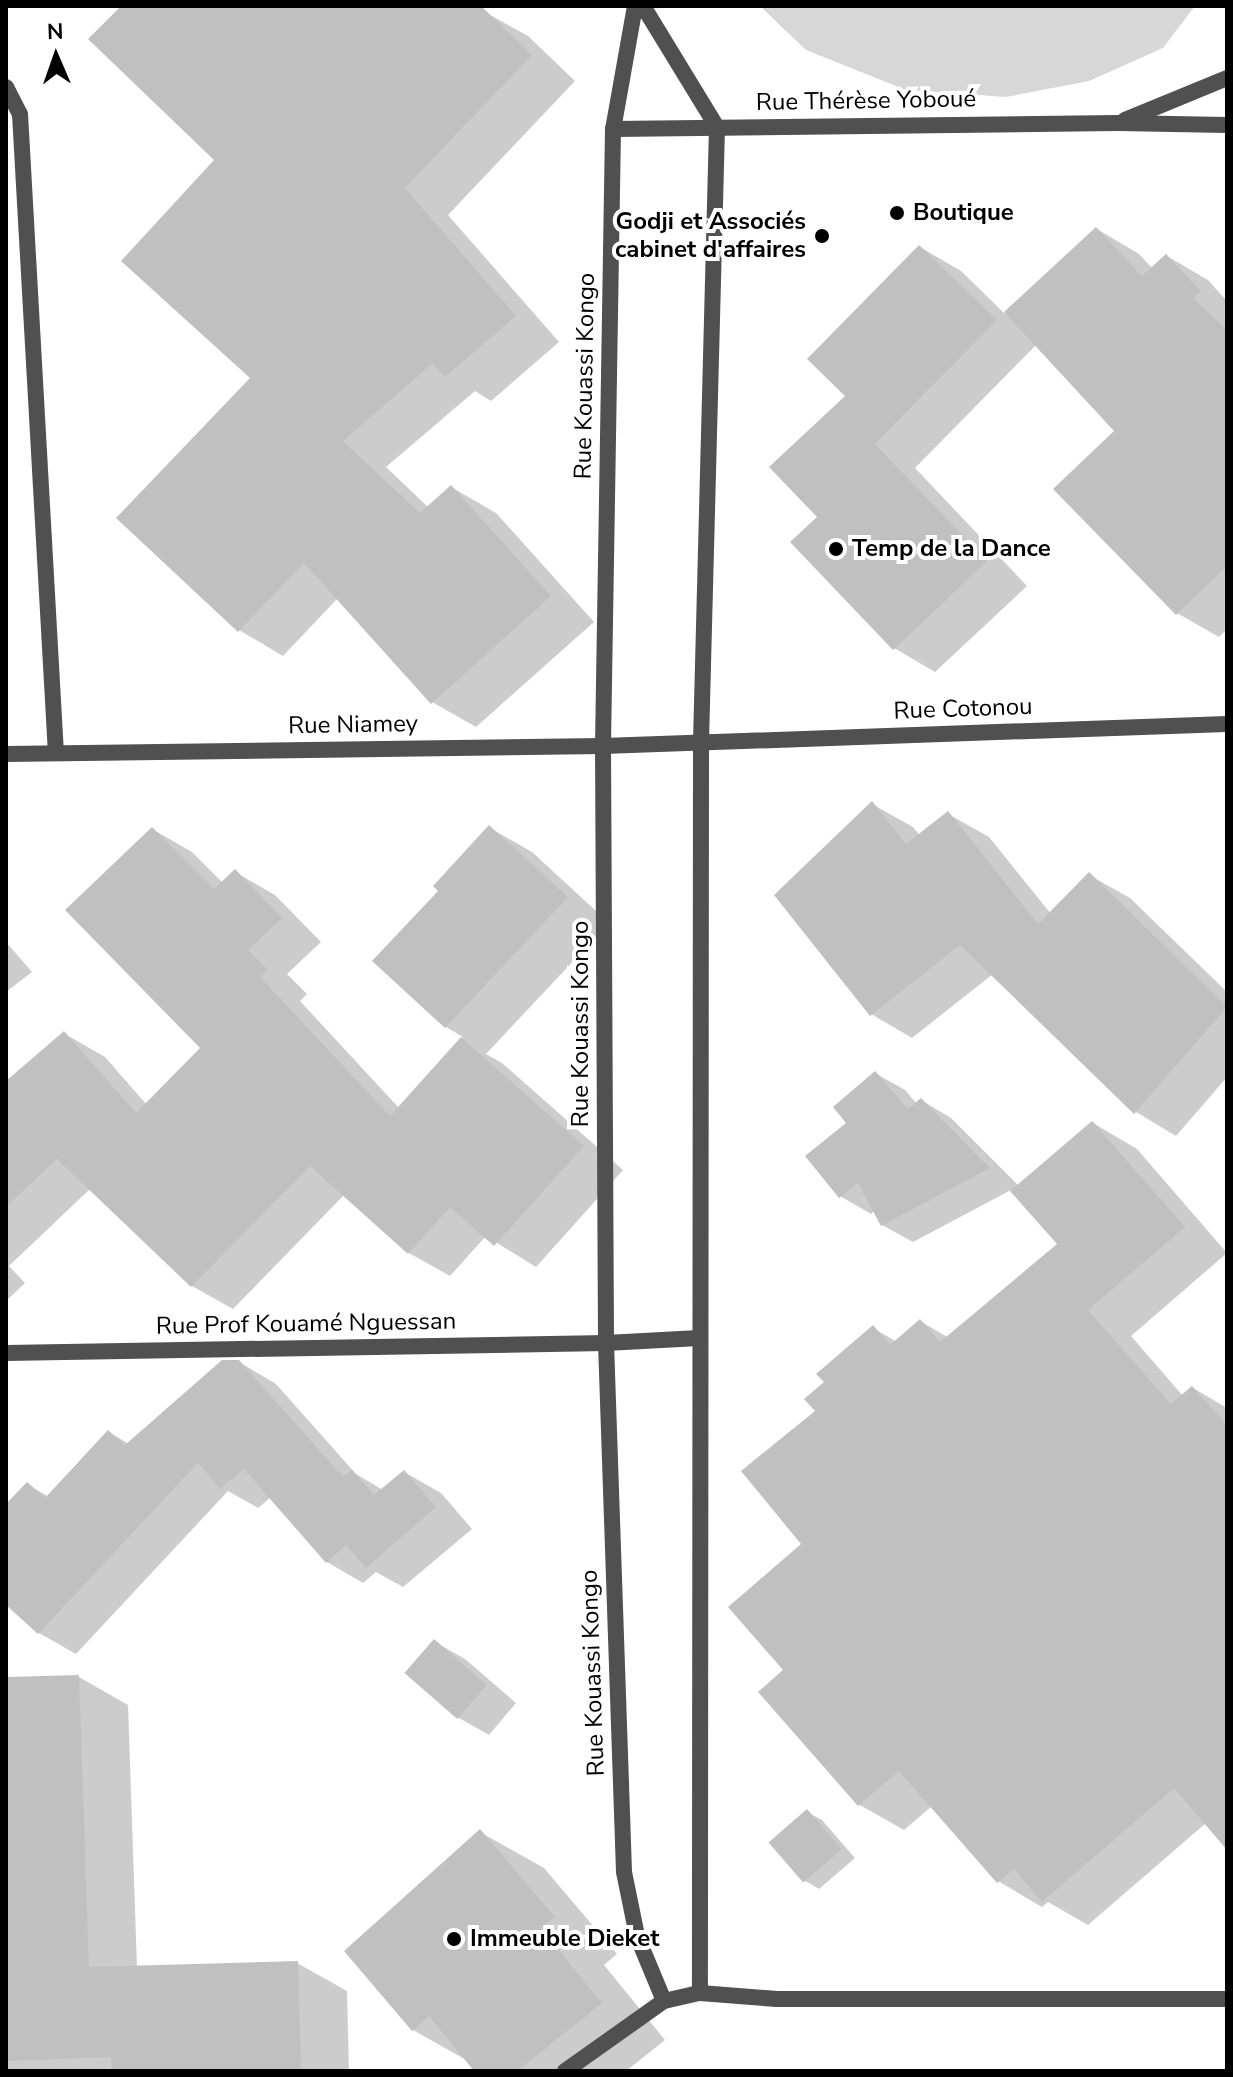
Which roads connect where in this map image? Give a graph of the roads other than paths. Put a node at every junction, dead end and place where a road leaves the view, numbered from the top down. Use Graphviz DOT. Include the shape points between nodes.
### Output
graph roads {
  1 [pos="635,6"];
  2 [pos="643,6"];
  3 [pos="1227,78"];
  4 [pos="6,87"];
  5 [pos="1118,123"];
  6 [pos="1227,125"];
  7 [pos="717,127"];
  8 [pos="613,129"];
  9 [pos="1227,724"];
  10 [pos="701,743"];
  11 [pos="603,746"];
  12 [pos="56,753"];
  13 [pos="6,754"];
  14 [pos="699,1338"];
  15 [pos="606,1343"];
  16 [pos="6,1353"];
  17 [pos="700,1993"];
  18 [pos="1227,1999"];
  19 [pos="664,2001"];
  20 [pos="565,2071"];
  1 -- 8 [label="street, Rue Kouassi Kongo"];
  2 -- 7 [label="street"];
  3 -- 5 [label="street, Rue Thérèse Yoboué"];
  4 -- 12 [label="street" via="20,114"];
  5 -- 6 [label="street, Rue Thérèse Yoboué"];
  5 -- 7 [label="street, Rue Thérèse Yoboué"];
  7 -- 8 [label="street, Rue Thérèse Yoboué"];
  7 -- 10 [label="street"];
  8 -- 11 [label="street, Rue Kouassi Kongo"];
  9 -- 10 [label="street, Rue Cotonou"];
  10 -- 11 [label="street, Rue Niamey"];
  10 -- 14 [label="street"];
  11 -- 12 [label="street, Rue Niamey"];
  11 -- 15 [label="street, Rue Kouassi Kongo"];
  12 -- 13 [label="street, Rue Niamey"];
  14 -- 15 [label="street, Rue Prof Kouamé Nguessan"];
  14 -- 17 [label="street"];
  15 -- 16 [label="street, Rue Prof Kouamé Nguessan"];
  15 -- 19 [label="street, Rue Kouassi Kongo" via="624,1872 637,1936"];
  17 -- 18 [label="street" via="777,1999"];
  17 -- 19 [label="street"];
  19 -- 20 [label="street"];
}
